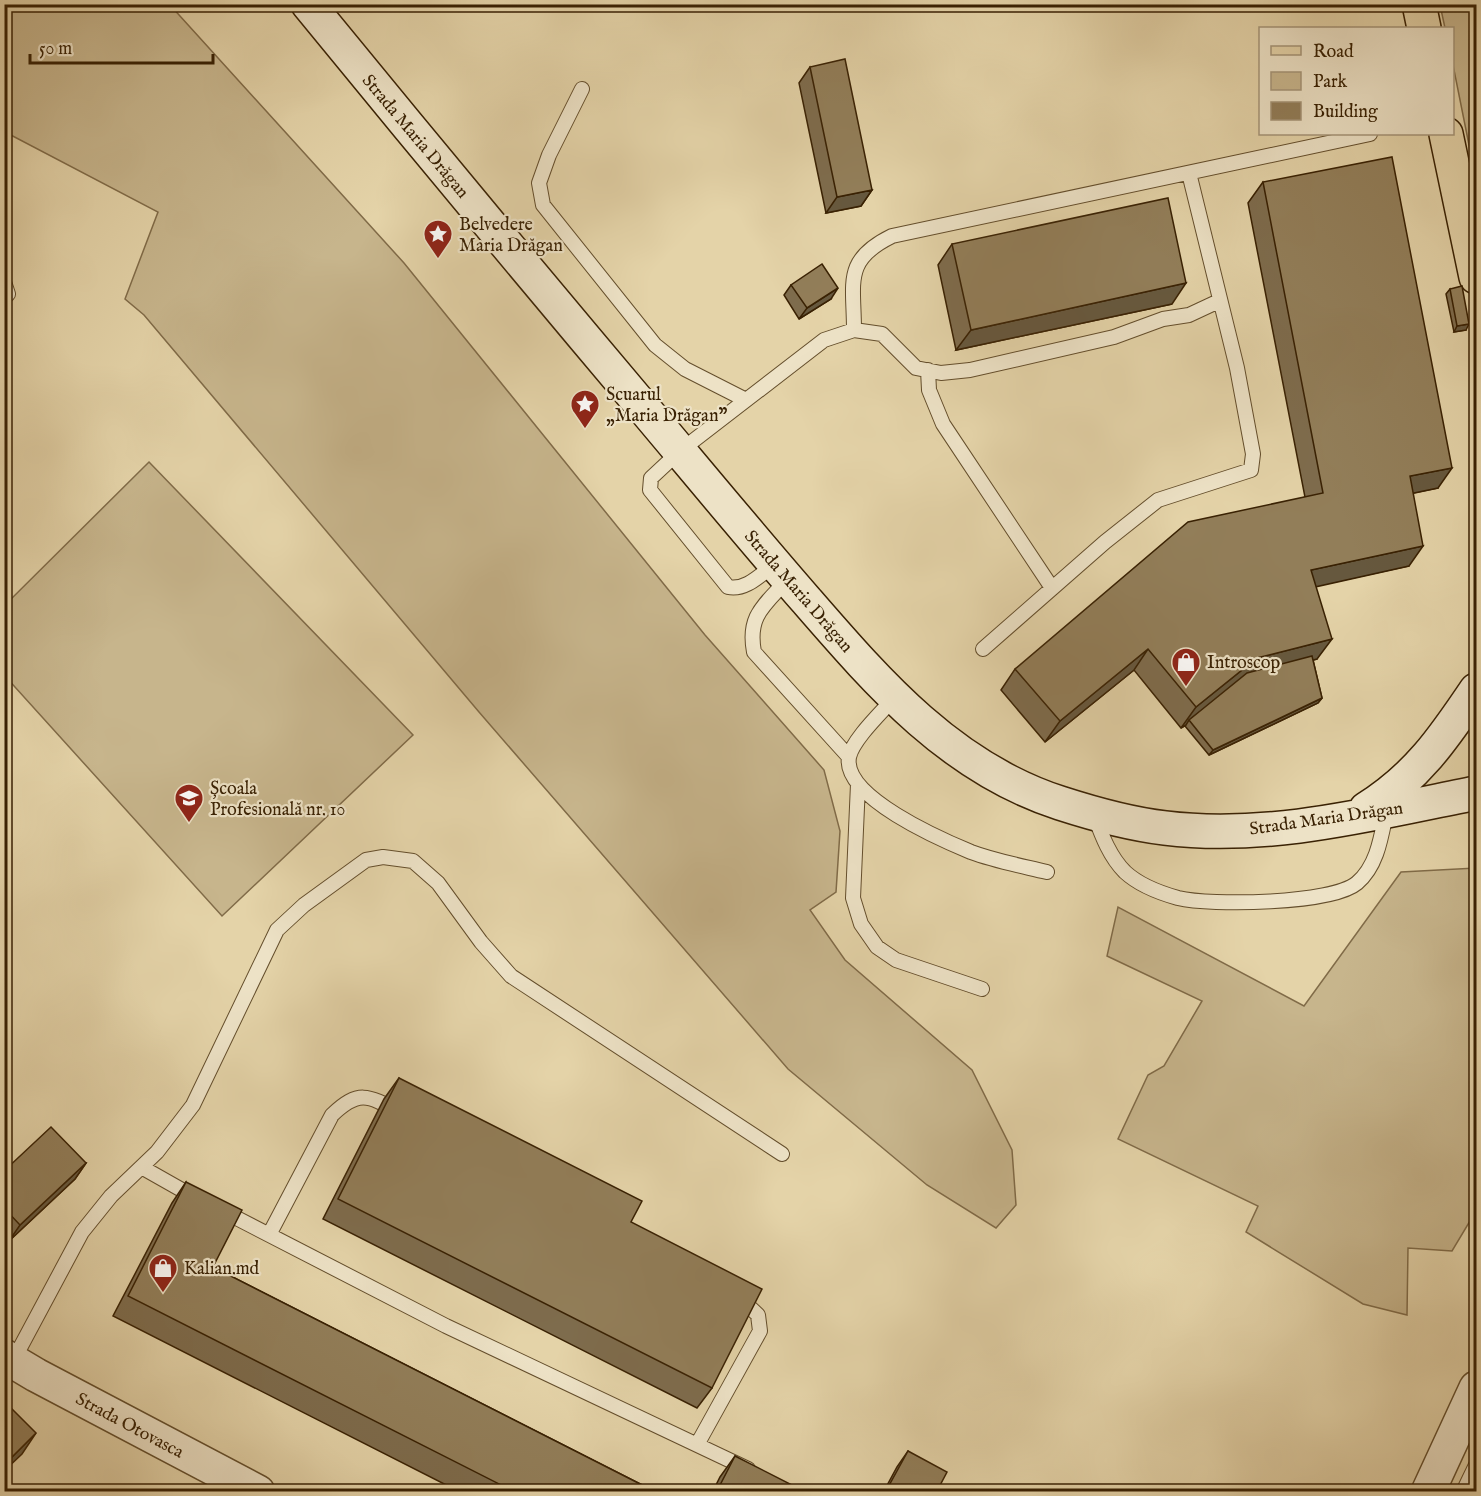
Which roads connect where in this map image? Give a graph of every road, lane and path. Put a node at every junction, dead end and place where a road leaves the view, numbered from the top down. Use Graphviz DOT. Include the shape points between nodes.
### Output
graph roads {
  1 [pos="308,4"];
  2 [pos="1419,4"];
  3 [pos="1424,27"];
  4 [pos="582,89"];
  5 [pos="1365,135"];
  6 [pos="1446,135"];
  7 [pos="1190,173"];
  8 [pos="1476,277"];
  9 [pos="4,282"];
  10 [pos="4,298"];
  11 [pos="1219,301"];
  12 [pos="854,330"];
  13 [pos="928,370"];
  14 [pos="746,400"];
  15 [pos="680,451"];
  16 [pos="781,571"];
  17 [pos="1052,588"];
  18 [pos="983,649"];
  19 [pos="1476,690"];
  20 [pos="894,698"];
  21 [pos="849,757"];
  22 [pos="858,784"];
  23 [pos="1476,793"];
  24 [pos="1386,810"];
  25 [pos="1093,812"];
  26 [pos="1354,817"];
  27 [pos="1047,872"];
  28 [pos="982,989"];
  29 [pos="412,1119"];
  30 [pos="782,1154"];
  31 [pos="143,1168"];
  32 [pos="270,1233"];
  33 [pos="724,1289"];
  34 [pos="9,1358"];
  35 [pos="1476,1388"];
  36 [pos="698,1443"];
  37 [pos="1476,1465"];
  38 [pos="759,1475"];
  39 [pos="258,1491"];
  40 [pos="1428,1491"];
  41 [pos="1463,1491"];
  1 -- 15 [label="main road, Strada Maria Drăgan"];
  2 -- 3 [label="main road"];
  4 -- 14 [label="lane" via="539,183 543,205 655,345 685,369"];
  5 -- 7 [label="lane"];
  6 -- 8 [label="main road"];
  7 -- 11 [label="lane"];
  7 -- 12 [label="lane" via="892,236 870,246 854,268"];
  9 -- 10 [label="lane" via="8,294"];
  11 -- 13 [label="lane" via="1189,315 1163,319 1092,342 970,370"];
  11 -- 17 [label="lane" via="1237,368 1253,454 1251,470 1158,500"];
  12 -- 13 [label="lane" via="882,334 916,368"];
  12 -- 14 [label="lane" via="824,340"];
  13 -- 17 [label="lane" via="929,390 943,424"];
  14 -- 15 [label="lane"];
  15 -- 16 [label="main road, Strada Maria Drăgan"];
  15 -- 16 [label="lane" via="651,478 650,490 728,587 736,589"];
  16 -- 20 [label="main road, Strada Maria Drăgan"];
  16 -- 21 [label="lane" via="755,616 751,635 754,652"];
  17 -- 18 [label="lane"];
  19 -- 26 [label="main road" via="1420,767 1394,791"];
  20 -- 21 [label="lane"];
  20 -- 25 [label="main road, Strada Maria Drăgan" via="952,747 1021,788"];
  21 -- 22 [label="lane" via="851,773"];
  22 -- 27 [label="lane" via="871,798 926,832 974,852"];
  22 -- 28 [label="lane" via="853,898 861,924 877,947 896,960"];
  23 -- 24 [label="main road, Strada Maria Drăgan"];
  24 -- 25 [label="lane" via="1381,840 1370,869 1356,885 1336,893 1226,903 1179,898 1148,887 1125,872 1105,845"];
  24 -- 26 [label="main road, Strada Maria Drăgan"];
  25 -- 26 [label="main road, Strada Maria Drăgan" via="1164,828 1225,831 1269,830"];
  29 -- 32 [label="lane" via="370,1096 348,1100 332,1115"];
  30 -- 31 [label="lane" via="511,975 438,883 413,861 383,857 366,860 277,930 193,1105"];
  31 -- 32 [label="lane" via="178,1190"];
  31 -- 34 [label="lane" via="111,1196 82,1232"];
  32 -- 36 [label="lane" via="446,1326"];
  33 -- 36 [label="lane" via="745,1300 758,1315 760,1331"];
  34 -- 39 [label="main road, Strada Otovasca"];
  35 -- 40 [label="main road"];
  36 -- 38 [label="lane"];
  37 -- 41 [label="lane"];
}
